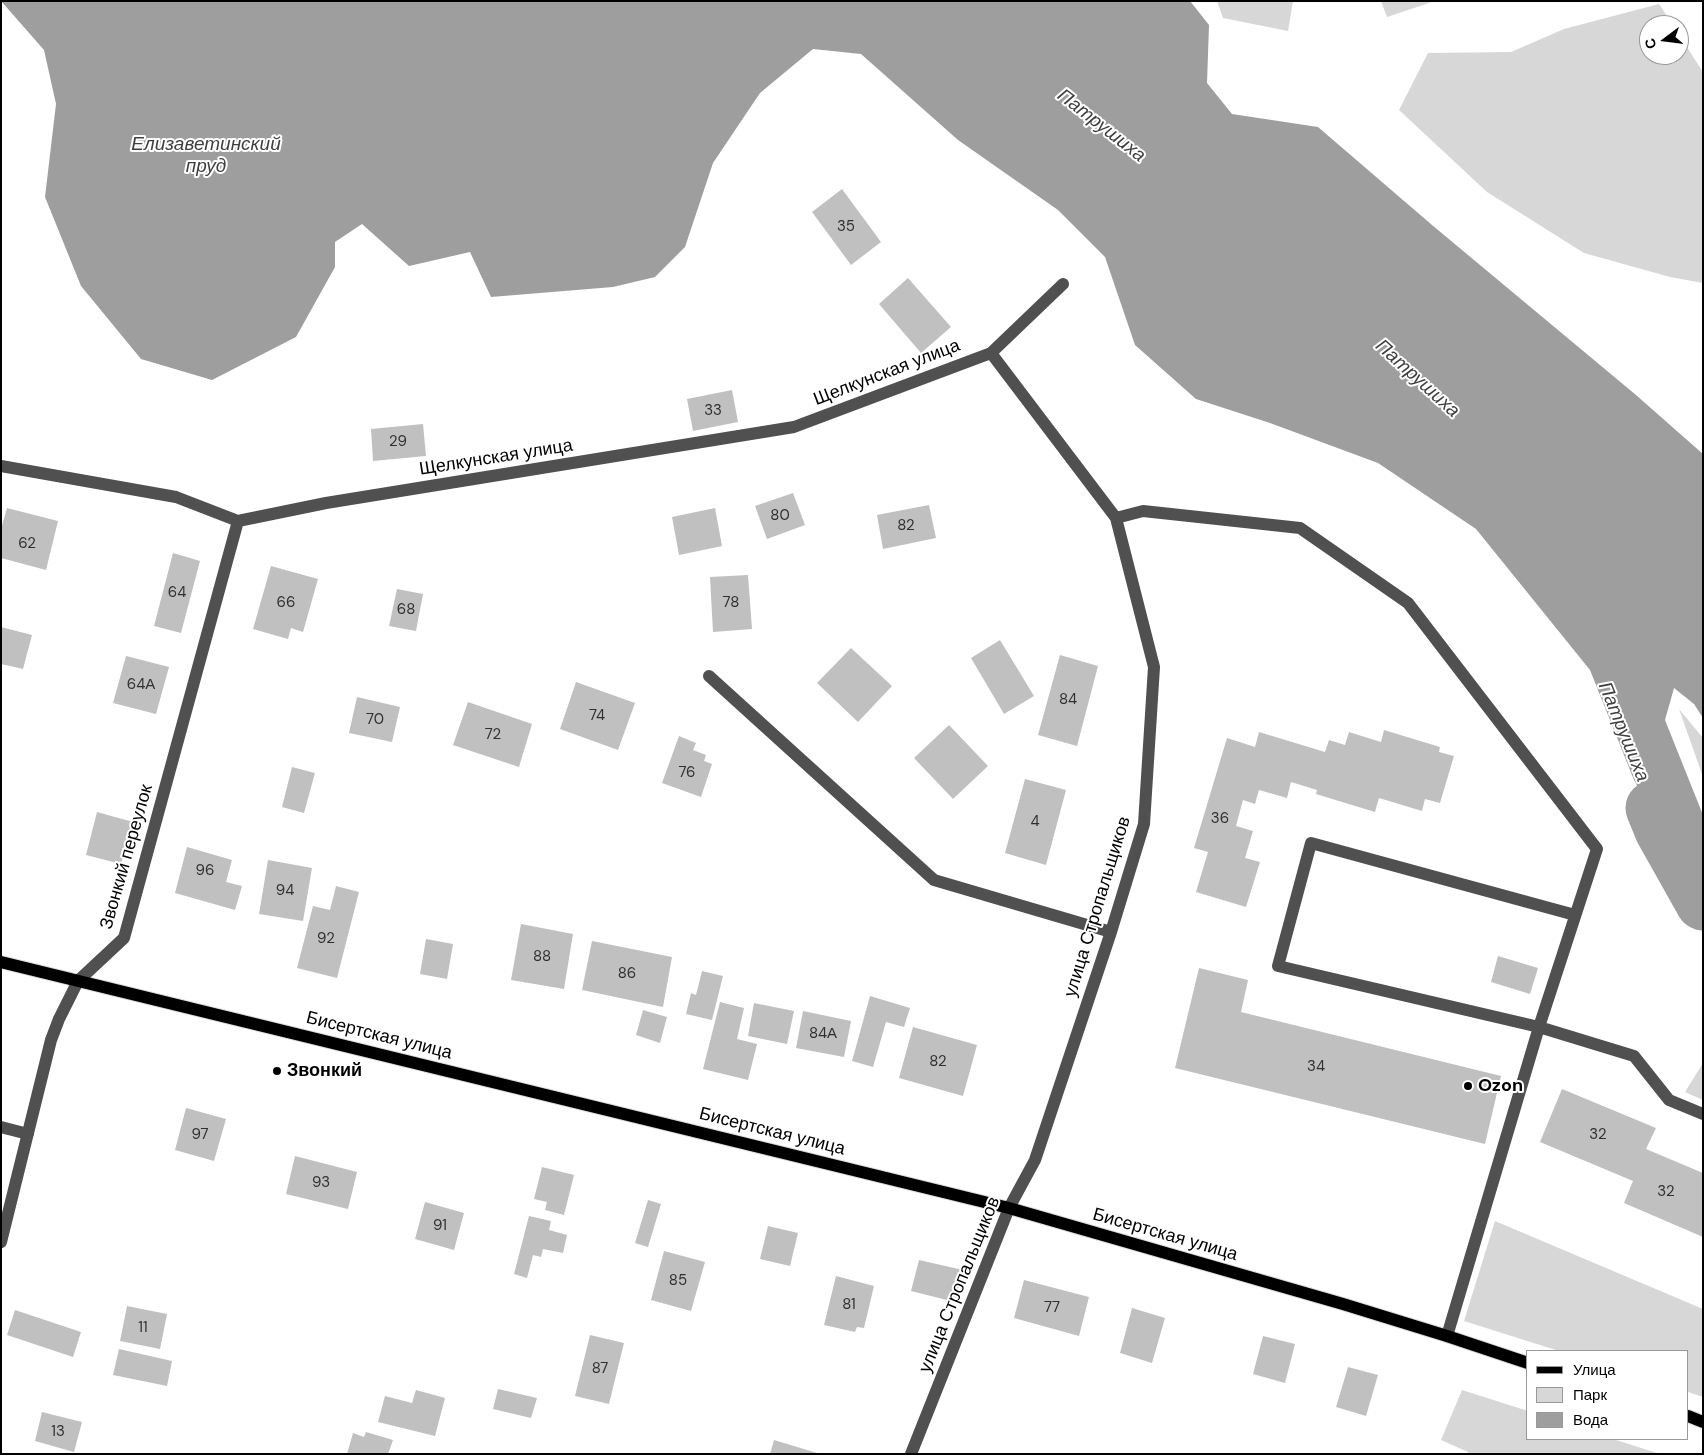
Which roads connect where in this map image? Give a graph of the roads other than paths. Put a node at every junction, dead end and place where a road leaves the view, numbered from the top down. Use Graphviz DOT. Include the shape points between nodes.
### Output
graph roads {
  1 [pos="1064,284"];
  2 [pos="991,353"];
  3 [pos="1,466"];
  4 [pos="1116,518"];
  5 [pos="238,521"];
  6 [pos="709,676"];
  7 [pos="1575,915"];
  8 [pos="1111,932"];
  9 [pos="1,962"];
  10 [pos="78,981"];
  11 [pos="1539,1027"];
  12 [pos="1703,1114"];
  13 [pos="1,1127"];
  14 [pos="28,1134"];
  15 [pos="1009,1208"];
  16 [pos="1,1242"];
  17 [pos="1447,1336"];
  18 [pos="1526,1362"];
  19 [pos="1689,1416"];
  20 [pos="1703,1422"];
  21 [pos="911,1454"];
  1 -- 2 [label="street"];
  2 -- 4 [label="street, улица Стропальщиков"];
  2 -- 5 [label="street, Щелкунская улица" via="794,427 326,503"];
  3 -- 5 [label="street" via="176,497"];
  4 -- 7 [label="street" via="1143,511 1300,528 1408,603 1596,849"];
  4 -- 8 [label="street, улица Стропальщиков" via="1154,667 1144,824"];
  5 -- 10 [label="street, Звонкий переулок" via="124,938"];
  6 -- 8 [label="street" via="934,880"];
  7 -- 11 [label="street"];
  7 -- 11 [label="street" via="1311,843 1278,966"];
  8 -- 15 [label="street, улица Стропальщиков" via="1035,1160"];
  9 -- 10 [label="main road, Бисертская улица"];
  10 -- 14 [label="street, Звонкий переулок" via="51,1040"];
  10 -- 15 [label="main road, Бисертская улица"];
  11 -- 12 [label="street" via="1634,1056 1669,1100"];
  11 -- 17 [label="street"];
  13 -- 14 [label="street"];
  14 -- 16 [label="street, Звонкий переулок"];
  15 -- 17 [label="main road, Бисертская улица"];
  15 -- 21 [label="street, улица Стропальщиков"];
  17 -- 18 [label="main road, Бисертская улица"];
  19 -- 20 [label="main road"];
}
